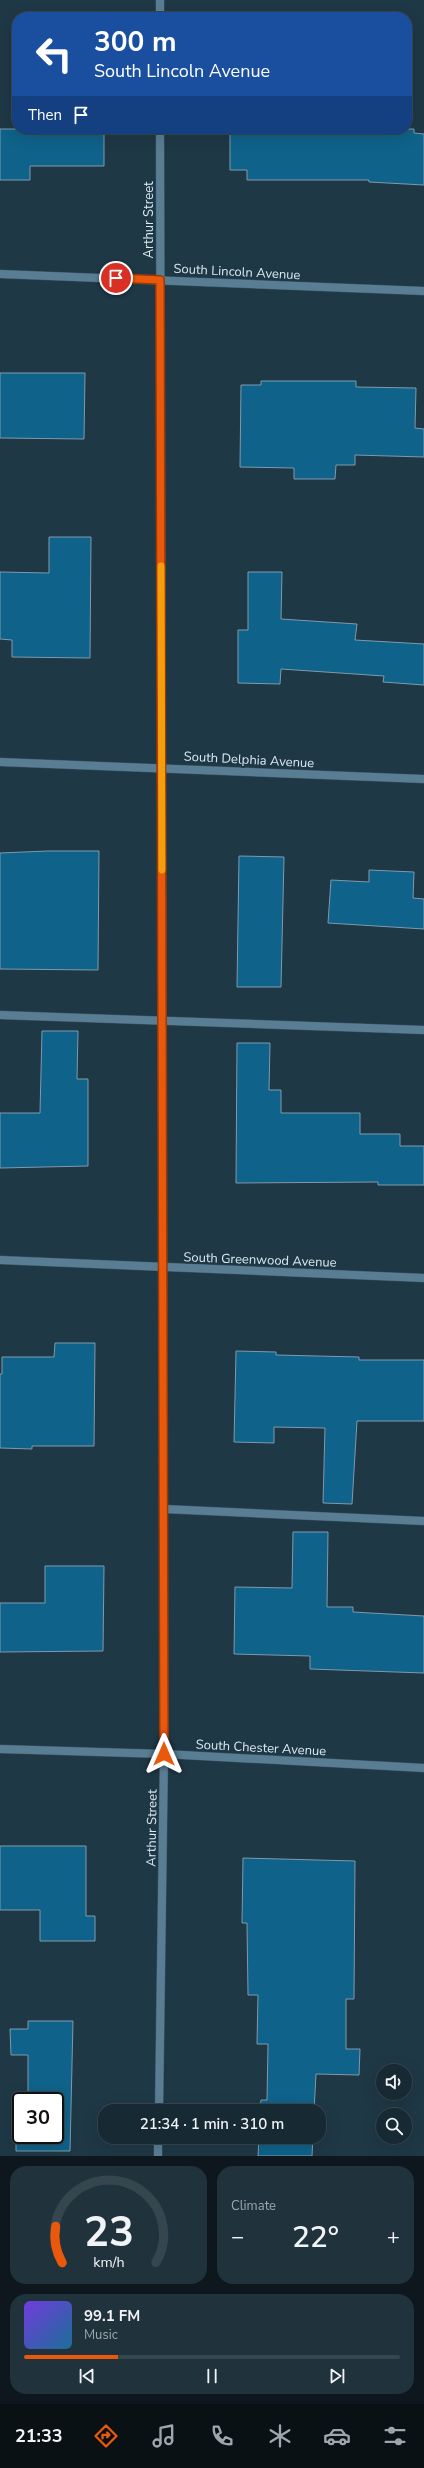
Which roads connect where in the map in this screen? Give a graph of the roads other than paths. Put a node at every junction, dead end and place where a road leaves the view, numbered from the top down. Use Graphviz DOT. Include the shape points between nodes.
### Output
graph roads {
  1 [pos="160,0"];
  2 [pos="160,12"];
  3 [pos="160,134"];
  4 [pos="0,274"];
  5 [pos="160,280"];
  6 [pos="424,292"];
  7 [pos="0,762"];
  8 [pos="162,767"];
  9 [pos="424,779"];
  10 [pos="0,1015"];
  11 [pos="163,1021"];
  12 [pos="424,1030"];
  13 [pos="0,1260"];
  14 [pos="163,1266"];
  15 [pos="424,1278"];
  16 [pos="164,1509"];
  17 [pos="424,1521"];
  18 [pos="0,1749"];
  19 [pos="164,1754"];
  20 [pos="424,1768"];
  21 [pos="158,2104"];
  22 [pos="158,2144"];
  23 [pos="158,2156"];
  1 -- 2 [label="street"];
  3 -- 5 [label="street, Arthur Street"];
  4 -- 5 [label="street, South Lincoln Avenue"];
  5 -- 6 [label="street, South Lincoln Avenue"];
  5 -- 8 [label="street, Arthur Street"];
  7 -- 8 [label="street, South Delphia Avenue"];
  8 -- 9 [label="street, South Delphia Avenue"];
  8 -- 11 [label="street, Arthur Street"];
  10 -- 11 [label="street"];
  11 -- 12 [label="street"];
  11 -- 14 [label="street, Arthur Street"];
  13 -- 14 [label="street, South Greenwood Avenue"];
  14 -- 15 [label="street, South Greenwood Avenue"];
  14 -- 16 [label="street, Arthur Street"];
  16 -- 17 [label="street"];
  16 -- 19 [label="street, Arthur Street"];
  18 -- 19 [label="street, South Chester Avenue"];
  19 -- 20 [label="street, South Chester Avenue"];
  19 -- 21 [label="street, Arthur Street"];
  22 -- 23 [label="street"];
}
